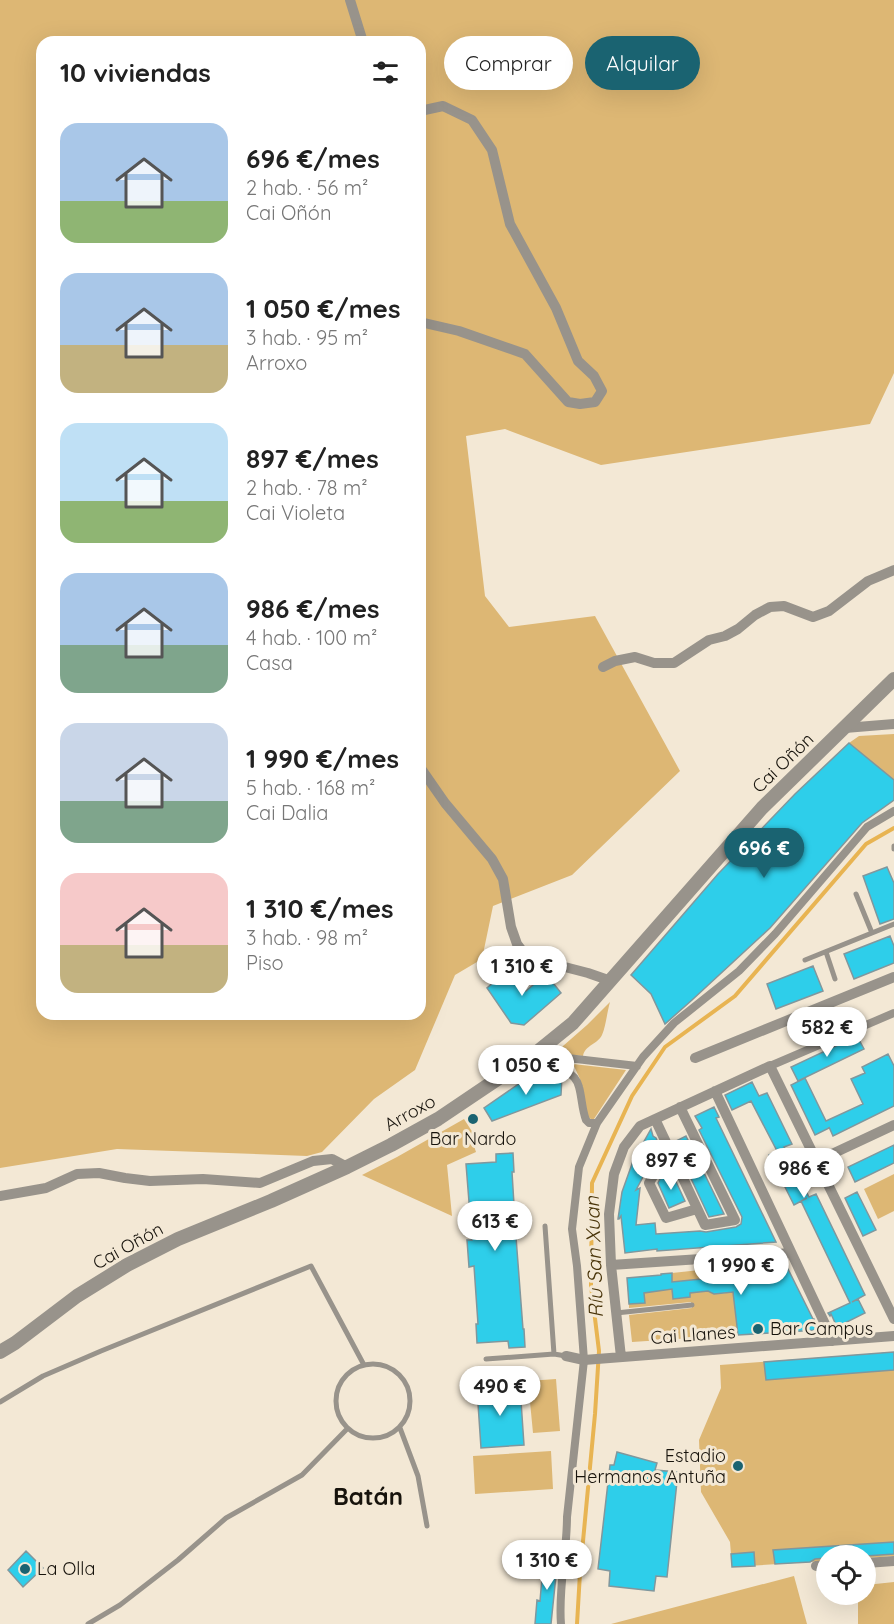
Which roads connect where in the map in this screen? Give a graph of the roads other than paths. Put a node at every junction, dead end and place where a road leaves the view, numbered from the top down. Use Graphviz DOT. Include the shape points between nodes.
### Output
graph roads {
  1 [pos="350,0"];
  2 [pos="361,36"];
  3 [pos="426,110"];
  4 [pos="426,323"];
  5 [pos="894,570"];
  6 [pos="603,667"];
  7 [pos="894,679"];
  8 [pos="894,724"];
  9 [pos="846,728"];
  10 [pos="426,776"];
  11 [pos="894,811"];
  12 [pos="700,877"];
  13 [pos="856,894"];
  14 [pos="894,924"];
  15 [pos="872,933"];
  16 [pos="826,952"];
  17 [pos="806,960"];
  18 [pos="894,977"];
  19 [pos="835,979"];
  20 [pos="611,981"];
  21 [pos="894,1013"];
  22 [pos="532,1057"];
  23 [pos="695,1058"];
  24 [pos="637,1066"];
  25 [pos="770,1066"];
  26 [pos="715,1091"];
  27 [pos="682,1106"];
  28 [pos="655,1119"];
  29 [pos="597,1123"];
  30 [pos="894,1125"];
  31 [pos="669,1150"];
  32 [pos="817,1161"];
  33 [pos="347,1167"];
  34 [pos="0,1196"];
  35 [pos="271,1201"];
  36 [pos="697,1209"];
  37 [pos="545,1226"];
  38 [pos="791,1253"];
  39 [pos="611,1265"];
  40 [pos="692,1305"];
  41 [pos="616,1313"];
  42 [pos="894,1319"];
  43 [pos="894,1336"];
  44 [pos="833,1341"];
  45 [pos="15,1342"];
  46 [pos="0,1352"];
  47 [pos="554,1354"];
  48 [pos="566,1356"];
  49 [pos="621,1357"];
  50 [pos="486,1359"];
  51 [pos="0,1360"];
  52 [pos="584,1360"];
  53 [pos="364,1365"];
  54 [pos="0,1402"];
  55 [pos="400,1428"];
  56 [pos="347,1429"];
  57 [pos="427,1526"];
  58 [pos="894,1561"];
  59 [pos="876,1562"];
  60 [pos="88,1624"];
  61 [pos="561,1624"];
  1 -- 2 [label="street"];
  3 -- 4 [label="street" via="443,106 472,120 492,150 510,224 556,308 578,361 594,376 602,391 594,402 568,402 525,354"];
  5 -- 6 [label="street" via="868,580 830,611 813,617 784,606 770,607 674,663 654,663 635,657"];
  7 -- 9 [label="street, Cai Oñón"];
  8 -- 9 [label="street"];
  9 -- 12 [label="street, Cai Oñón" via="762,808"];
  10 -- 20 [label="street" via="492,859 503,879 511,927 524,953"];
  11 -- 24 [label="street" via="867,828 775,934 739,971 674,1023"];
  12 -- 20 [label="street, Arroxo"];
  13 -- 15 [label="lane"];
  14 -- 15 [label="lane"];
  15 -- 16 [label="lane"];
  16 -- 17 [label="lane"];
  16 -- 19 [label="lane"];
  18 -- 23 [label="street"];
  20 -- 22 [label="street, Arroxo" via="573,1023"];
  21 -- 25 [label="street"];
  22 -- 24 [label="street"];
  22 -- 29 [label="street" via="576,1077 586,1120"];
  22 -- 33 [label="street, Arroxo" via="438,1119"];
  24 -- 29 [label="street"];
  25 -- 26 [label="street"];
  25 -- 32 [label="street"];
  26 -- 27 [label="street"];
  26 -- 38 [label="street"];
  27 -- 28 [label="street"];
  27 -- 36 [label="street" via="735,1220 705,1225"];
  28 -- 31 [label="street"];
  28 -- 39 [label="street" via="640,1126 624,1147 614,1174 609,1214"];
  29 -- 52 [label="street" via="579,1167 572,1228"];
  30 -- 32 [label="street"];
  31 -- 36 [label="street"];
  31 -- 36 [label="street" via="649,1183 666,1218"];
  32 -- 42 [label="street"];
  33 -- 34 [label="street" via="332,1159 313,1161 260,1183 150,1181 99,1173 77,1174 46,1188"];
  33 -- 35 [label="street, Arroxo"];
  35 -- 45 [label="street, Cai Oñón" via="178,1239 127,1265"];
  37 -- 47 [label="lane"];
  38 -- 39 [label="street"];
  38 -- 44 [label="street"];
  39 -- 41 [label="street"];
  40 -- 41 [label="lane"];
  41 -- 49 [label="street"];
  43 -- 44 [label="street, Cai Llanes"];
  44 -- 49 [label="street, Cai Llanes"];
  45 -- 46 [label="street"];
  45 -- 51 [label="street"];
  47 -- 48 [label="lane"];
  47 -- 50 [label="lane"];
  48 -- 52 [label="street, Cai Llanes"];
  49 -- 52 [label="street, Cai Llanes"];
  52 -- 61 [label="street" via="567,1517"];
  53 -- 54 [label="lane" via="311,1266 101,1350 43,1376"];
  53 -- 55 [label="lane" via="388,1367 406,1383 410,1406"];
  53 -- 56 [label="lane" via="340,1382 336,1394 335,1406"];
  55 -- 56 [label="lane" via="374,1439"];
  55 -- 57 [label="lane" via="418,1476"];
  56 -- 60 [label="lane" via="302,1475 226,1518 120,1605"];
  58 -- 59 [label="street"];
}
